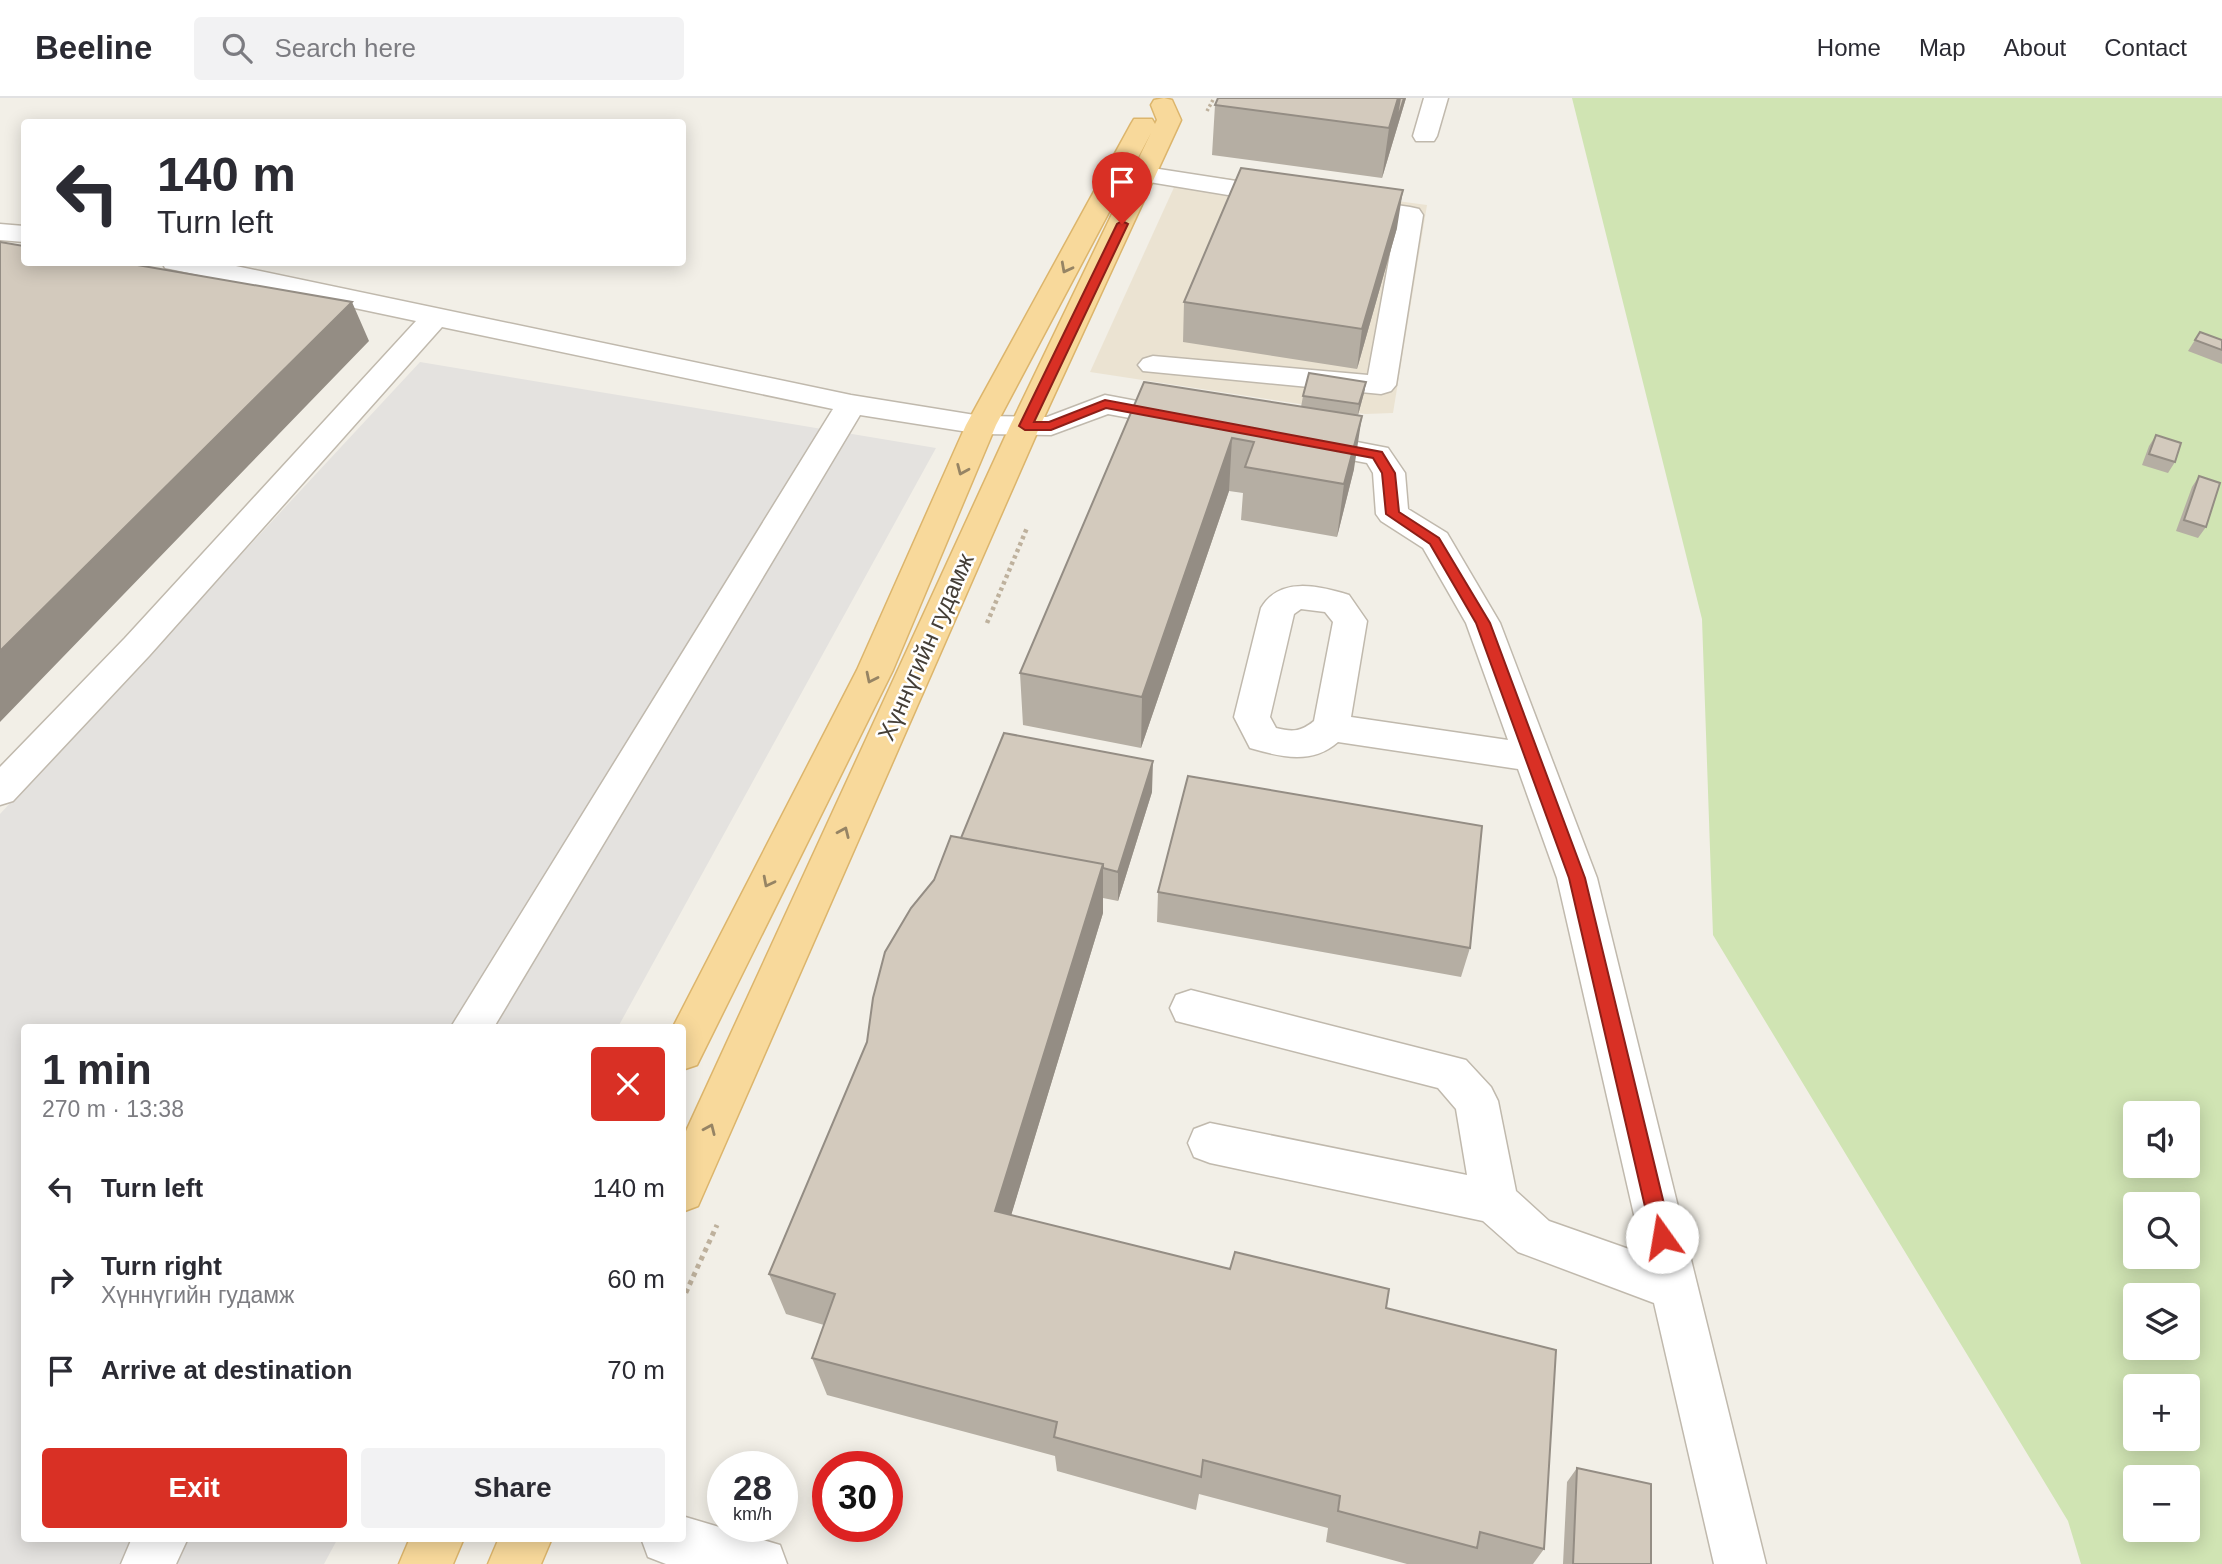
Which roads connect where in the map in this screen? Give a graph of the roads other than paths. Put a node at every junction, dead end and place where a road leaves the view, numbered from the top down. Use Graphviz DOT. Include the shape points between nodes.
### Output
graph roads {
  1 [pos="1436,98"];
  2 [pos="1165,102"];
  3 [pos="1425,135"];
  4 [pos="1146,175"];
  5 [pos="0,232"];
  6 [pos="21,234"];
  7 [pos="194,266"];
  8 [pos="435,317"];
  9 [pos="1153,365"];
  10 [pos="851,404"];
  11 [pos="1214,424"];
  12 [pos="981,425"];
  13 [pos="1025,426"];
  14 [pos="1268,435"];
  15 [pos="1331,727"];
  16 [pos="1532,757"];
  17 [pos="0,791"];
  18 [pos="1191,1008"];
  19 [pos="474,1024"];
  20 [pos="686,1044"];
  21 [pos="1210,1143"];
  22 [pos="686,1182"];
  23 [pos="1495,1202"];
  24 [pos="1674,1288"];
  25 [pos="160,1542"];
  26 [pos="436,1542"];
  27 [pos="524,1542"];
  28 [pos="681,1542"];
  29 [pos="147,1564"];
  30 [pos="425,1564"];
  31 [pos="514,1564"];
  32 [pos="761,1564"];
  33 [pos="1740,1564"];
  1 -- 3 [label="street"];
  2 -- 4 [label="main road, Хүннүгийн гудамж" via="1169,120"];
  2 -- 12 [label="main road, Хүннүгийн гудамж, one-way" via="1143,124"];
  4 -- 9 [label="street" via="1410,215 1381,385"];
  4 -- 13 [label="main road, Хүннүгийн гудамж"];
  5 -- 6 [label="street"];
  7 -- 8 [label="street"];
  8 -- 10 [label="street"];
  8 -- 17 [label="street"];
  10 -- 12 [label="street"];
  10 -- 19 [label="street"];
  11 -- 13 [label="street" via="1105,404 1051,426"];
  12 -- 13 [label="street"];
  12 -- 20 [label="main road, Хүннүгийн гудамж, one-way" via="875,670"];
  22 -- 13 [label="main road, Хүннүгийн гудамж, one-way"];
  14 -- 16 [label="street" via="1377,455 1389,473 1392,514 1435,541 1483,623"];
  15 -- 16 [label="street"];
  16 -- 24 [label="street" via="1577,878"];
  18 -- 23 [label="street" via="1451,1073 1476,1101"];
  21 -- 23 [label="street"];
  23 -- 24 [label="street" via="1534,1237"];
  24 -- 33 [label="street"];
  25 -- 29 [label="street"];
  26 -- 30 [label="main road"];
  27 -- 31 [label="main road"];
  28 -- 32 [label="street"];
}
